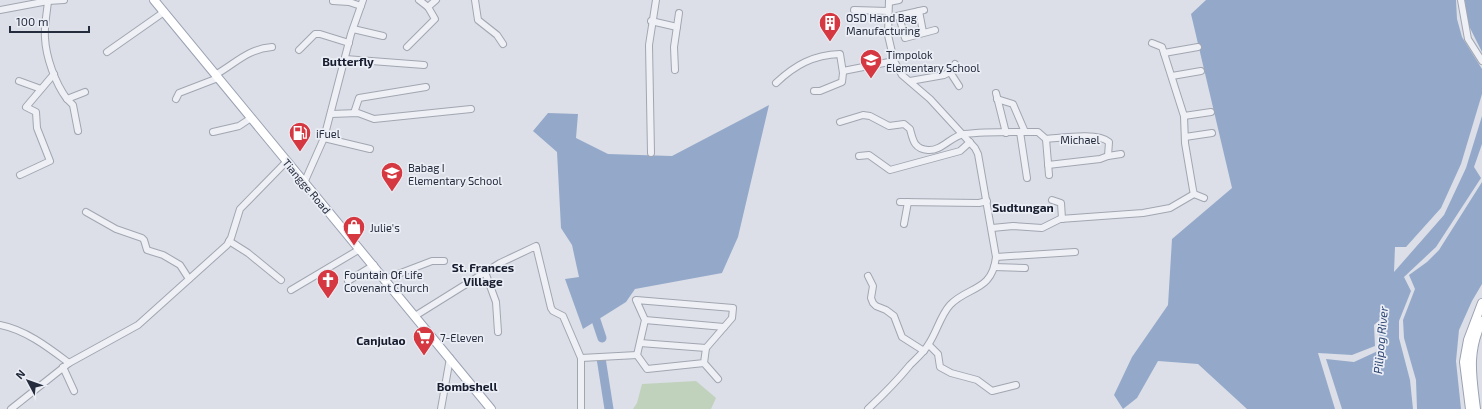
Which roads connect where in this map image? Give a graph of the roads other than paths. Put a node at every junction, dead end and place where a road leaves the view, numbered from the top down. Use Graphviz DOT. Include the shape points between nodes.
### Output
graph roads {
  1 [pos="64,0"];
  2 [pos="154,0"];
  3 [pos="420,0"];
  4 [pos="436,0"];
  5 [pos="475,0"];
  6 [pos="656,0"];
  7 [pos="899,0"];
  8 [pos="1461,0"];
  9 [pos="48,1"];
  10 [pos="333,1"];
  11 [pos="889,1"];
  12 [pos="362,3"];
  13 [pos="428,7"];
  14 [pos="0,10"];
  15 [pos="854,10"];
  16 [pos="888,11"];
  17 [pos="164,12"];
  18 [pos="679,13"];
  19 [pos="899,16"];
  20 [pos="888,18"];
  21 [pos="651,21"];
  22 [pos="677,27"];
  23 [pos="353,29"];
  24 [pos="936,30"];
  25 [pos="923,32"];
  26 [pos="383,36"];
  27 [pos="349,43"];
  28 [pos="1152,43"];
  29 [pos="503,44"];
  30 [pos="272,47"];
  31 [pos="1198,47"];
  32 [pos="407,48"];
  33 [pos="299,50"];
  34 [pos="107,52"];
  35 [pos="1164,54"];
  36 [pos="345,59"];
  37 [pos="894,61"];
  38 [pos="1482,61"];
  39 [pos="955,64"];
  40 [pos="424,65"];
  41 [pos="675,70"];
  42 [pos="843,71"];
  43 [pos="1201,71"];
  44 [pos="950,72"];
  45 [pos="54,74"];
  46 [pos="216,76"];
  47 [pos="1172,76"];
  48 [pos="19,81"];
  49 [pos="910,81"];
  50 [pos="776,83"];
  51 [pos="959,86"];
  52 [pos="426,87"];
  53 [pos="41,89"];
  54 [pos="814,91"];
  55 [pos="85,92"];
  56 [pos="67,99"];
  57 [pos="176,100"];
  58 [pos="471,109"];
  59 [pos="1212,112"];
  60 [pos="354,113"];
  61 [pos="331,114"];
  62 [pos="1184,116"];
  63 [pos="251,118"];
  64 [pos="840,122"];
  65 [pos="78,131"];
  66 [pos="213,132"];
  67 [pos="1023,132"];
  68 [pos="1006,133"];
  69 [pos="1212,133"];
  70 [pos="962,134"];
  71 [pos="1044,136"];
  72 [pos="1185,137"];
  73 [pos="324,138"];
  74 [pos="970,142"];
  75 [pos="370,149"];
  76 [pos="650,153"];
  77 [pos="1121,154"];
  78 [pos="859,156"];
  79 [pos="1108,156"];
  80 [pos="287,161"];
  81 [pos="1048,165"];
  82 [pos="1049,175"];
  83 [pos="20,176"];
  84 [pos="1027,178"];
  85 [pos="304,183"];
  86 [pos="1194,194"];
  87 [pos="1204,198"];
  88 [pos="1052,200"];
  89 [pos="987,201"];
  90 [pos="900,202"];
  91 [pos="908,202"];
  92 [pos="86,212"];
  93 [pos="1062,219"];
  94 [pos="904,224"];
  95 [pos="992,228"];
  96 [pos="229,241"];
  97 [pos="360,249"];
  98 [pos="1075,252"];
  99 [pos="996,257"];
  100 [pos="444,261"];
  101 [pos="374,265"];
  102 [pos="994,267"];
  103 [pos="1025,268"];
  104 [pos="485,272"];
  105 [pos="868,276"];
  106 [pos="385,279"];
  107 [pos="189,280"];
  108 [pos="281,280"];
  109 [pos="348,281"];
  110 [pos="291,290"];
  111 [pos="1482,303"];
  112 [pos="415,316"];
  113 [pos="645,320"];
  114 [pos="1482,321"];
  115 [pos="0,325"];
  116 [pos="724,328"];
  117 [pos="498,332"];
  118 [pos="640,343"];
  119 [pos="929,345"];
  120 [pos="706,348"];
  121 [pos="924,351"];
  122 [pos="637,355"];
  123 [pos="450,358"];
  124 [pos="581,358"];
  125 [pos="69,363"];
  126 [pos="704,363"];
  127 [pos="63,368"];
  128 [pos="718,379"];
  129 [pos="1016,385"];
  130 [pos="74,391"];
  131 [pos="11,409"];
  132 [pos="441,409"];
  133 [pos="491,409"];
  134 [pos="581,409"];
  135 [pos="868,409"];
  136 [pos="1470,409"];
  137 [pos="1476,409"];
  1 -- 9 [label="street"];
  2 -- 17 [label="main road, Tiangge Road"];
  3 -- 13 [label="street"];
  4 -- 13 [label="street"];
  5 -- 29 [label="street" via="478,20 497,35"];
  6 -- 21 [label="street"];
  7 -- 11 [label="street"];
  8 -- 38 [label="street" via="1468,39"];
  9 -- 14 [label="street"];
  9 -- 45 [label="street" via="45,38"];
  10 -- 12 [label="street"];
  11 -- 16 [label="street"];
  12 -- 23 [label="street"];
  13 -- 32 [label="street" via="435,19"];
  15 -- 16 [label="street"];
  16 -- 20 [label="street"];
  17 -- 34 [label="street"];
  17 -- 46 [label="main road, Tiangge Road"];
  18 -- 22 [label="street"];
  19 -- 20 [label="street"];
  19 -- 25 [label="street" via="905,38"];
  19 -- 25 [label="street" via="921,11"];
  20 -- 37 [label="street" via="888,35"];
  21 -- 22 [label="street"];
  21 -- 76 [label="street"];
  22 -- 41 [label="street"];
  23 -- 26 [label="street"];
  23 -- 27 [label="street"];
  24 -- 25 [label="street"];
  27 -- 33 [label="street" via="315,34"];
  27 -- 36 [label="street"];
  28 -- 35 [label="street" via="1160,45"];
  30 -- 46 [label="street" via="261,48 236,59"];
  31 -- 35 [label="street"];
  35 -- 47 [label="street"];
  36 -- 40 [label="street"];
  36 -- 61 [label="street"];
  37 -- 42 [label="street"];
  37 -- 49 [label="street" via="902,75"];
  39 -- 44 [label="street"];
  42 -- 50 [label="street" via="840,54 830,55 791,68"];
  42 -- 54 [label="street" via="842,82"];
  43 -- 47 [label="street"];
  44 -- 49 [label="street"];
  44 -- 51 [label="street"];
  45 -- 53 [label="street"];
  45 -- 56 [label="street"];
  46 -- 57 [label="street" via="179,93"];
  46 -- 63 [label="main road, Tiangge Road"];
  47 -- 62 [label="street"];
  48 -- 53 [label="street"];
  49 -- 70 [label="street"];
  52 -- 60 [label="street" via="359,98"];
  53 -- 83 [label="street" via="26,106 36,112 37,128 50,161"];
  55 -- 56 [label="street"];
  56 -- 65 [label="street" via="74,109"];
  58 -- 60 [label="street" via="374,119"];
  59 -- 62 [label="street"];
  60 -- 61 [label="street"];
  61 -- 73 [label="street"];
  62 -- 72 [label="street"];
  63 -- 66 [label="street" via="239,126"];
  63 -- 80 [label="main road, Tiangge Road"];
  64 -- 70 [label="street" via="863,115 889,126 904,124 910,129 914,144 928,150 937,149"];
  67 -- 68 [label="street"];
  67 -- 68 [label="street" via="1013,104 997,96"];
  67 -- 71 [label="street" via="1038,132"];
  67 -- 84 [label="street"];
  68 -- 70 [label="street"];
  69 -- 72 [label="street"];
  70 -- 74 [label="street"];
  71 -- 79 [label="street, Michael" via="1104,138 1109,142"];
  71 -- 81 [label="street"];
  72 -- 86 [label="street" via="1189,178"];
  73 -- 75 [label="street"];
  73 -- 85 [label="street"];
  74 -- 78 [label="street" via="960,151 890,170 869,155"];
  74 -- 89 [label="street" via="978,154"];
  77 -- 79 [label="street"];
  79 -- 81 [label="street, Michael"];
  80 -- 85 [label="main road, Tiangge Road"];
  80 -- 96 [label="street" via="240,209"];
  81 -- 82 [label="street"];
  85 -- 97 [label="main road, Tiangge Road"];
  86 -- 87 [label="street"];
  86 -- 93 [label="street" via="1170,208 1143,213"];
  88 -- 93 [label="street" via="1061,203"];
  89 -- 91 [label="street"];
  89 -- 95 [label="street"];
  90 -- 91 [label="street"];
  91 -- 94 [label="street"];
  92 -- 107 [label="street" via="116,229 142,238 147,250 163,255 180,265"];
  93 -- 95 [label="street" via="1042,228"];
  95 -- 99 [label="street"];
  96 -- 107 [label="street"];
  96 -- 108 [label="street"];
  97 -- 101 [label="main road, Tiangge Road"];
  97 -- 110 [label="street"];
  98 -- 99 [label="street"];
  99 -- 102 [label="street"];
  100 -- 106 [label="street" via="432,261"];
  101 -- 106 [label="main road, Tiangge Road"];
  101 -- 109 [label="street"];
  102 -- 103 [label="street"];
  102 -- 119 [label="street" via="982,285 949,306"];
  104 -- 112 [label="street"];
  104 -- 117 [label="street" via="496,302"];
  104 -- 124 [label="street" via="536,246 551,308 563,316"];
  105 -- 121 [label="street" via="873,286 873,303 894,316 902,337"];
  106 -- 112 [label="main road, Tiangge Road"];
  107 -- 125 [label="street" via="138,325"];
  111 -- 136 [label="main road" via="1468,340 1464,362"];
  112 -- 123 [label="main road, Tiangge Road"];
  113 -- 116 [label="street"];
  113 -- 116 [label="street" via="636,300 730,307 733,310 732,318"];
  113 -- 118 [label="street"];
  114 -- 137 [label="main road" via="1471,362"];
  115 -- 125 [label="street" via="10,327 46,345"];
  116 -- 120 [label="street"];
  118 -- 120 [label="street"];
  118 -- 122 [label="street"];
  119 -- 121 [label="street"];
  119 -- 129 [label="street" via="938,354 940,366 946,371 977,380 992,391"];
  120 -- 126 [label="street"];
  121 -- 135 [label="street"];
  122 -- 124 [label="street"];
  122 -- 126 [label="street" via="647,369"];
  123 -- 132 [label="street"];
  123 -- 133 [label="main road, Tiangge Road"];
  124 -- 134 [label="street"];
  125 -- 127 [label="street"];
  126 -- 128 [label="street"];
  127 -- 130 [label="street"];
  127 -- 131 [label="street"];
}
